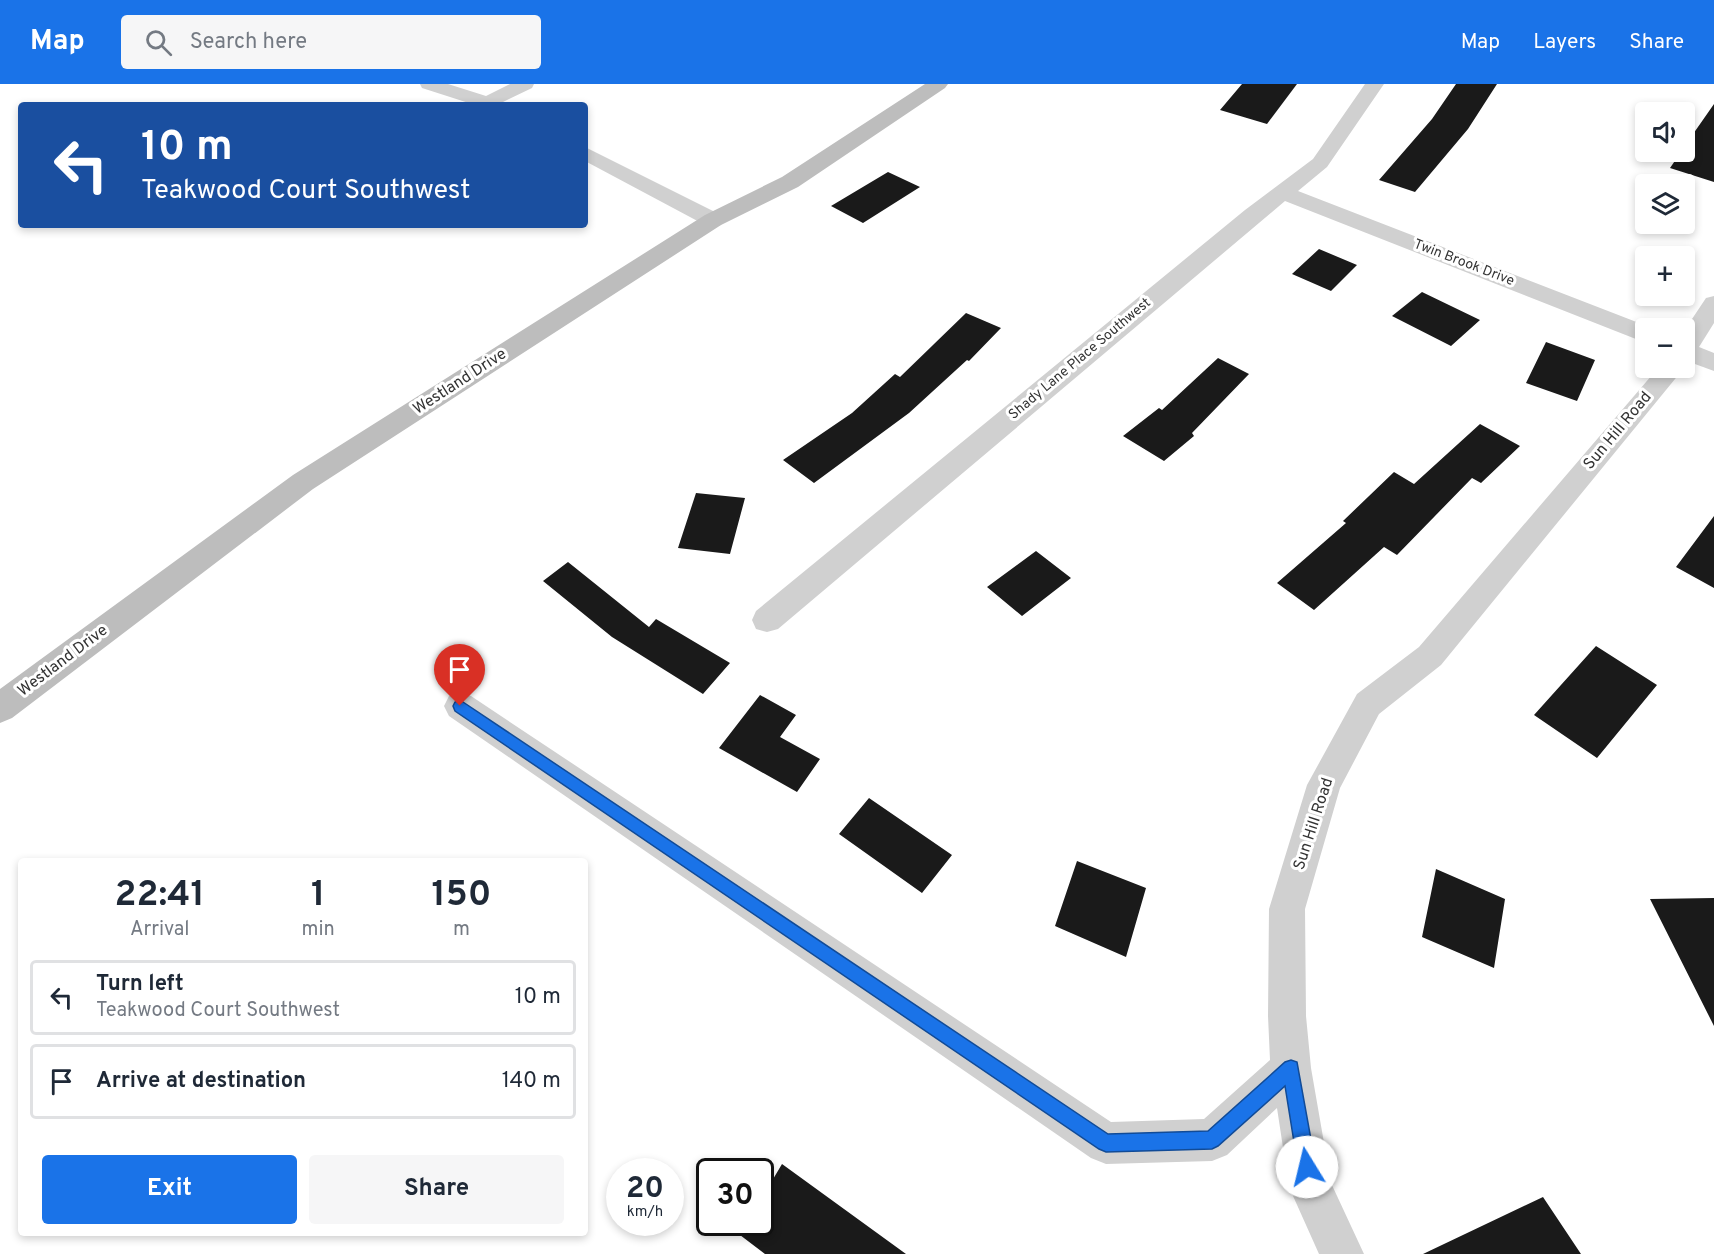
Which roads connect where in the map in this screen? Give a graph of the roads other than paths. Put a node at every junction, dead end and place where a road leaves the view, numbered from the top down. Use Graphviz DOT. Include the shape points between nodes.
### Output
graph roads {
  1 [pos="429,84"];
  2 [pos="525,84"];
  3 [pos="938,84"];
  4 [pos="1375,84"];
  5 [pos="489,102"];
  6 [pos="494,102"];
  7 [pos="588,155"];
  8 [pos="1282,192"];
  9 [pos="713,220"];
  10 [pos="1714,303"];
  11 [pos="1635,331"];
  12 [pos="1695,334"];
  13 [pos="1695,355"];
  14 [pos="1714,363"];
  15 [pos="1663,378"];
  16 [pos="767,620"];
  17 [pos="460,706"];
  18 [pos="0,708"];
  19 [pos="1291,1068"];
  20 [pos="1342,1254"];
  1 -- 5 [label="street"];
  2 -- 6 [label="street"];
  3 -- 9 [label="street, Westland Drive" via="790,182"];
  4 -- 8 [label="street, Shady Lane Place Southwest" via="1320,163"];
  7 -- 9 [label="street"];
  8 -- 11 [label="street, Twin Brook Drive"];
  8 -- 16 [label="street, Shady Lane Place Southwest"];
  9 -- 18 [label="street, Westland Drive" via="303,482"];
  10 -- 12 [label="street"];
  13 -- 14 [label="street"];
  15 -- 19 [label="street, Sun Hill Road" via="1430,656 1368,704 1324,785 1287,909"];
  17 -- 19 [label="street" via="1106,1143 1212,1140"];
  19 -- 20 [label="street, Sun Hill Road" via="1310,1187"];
}
